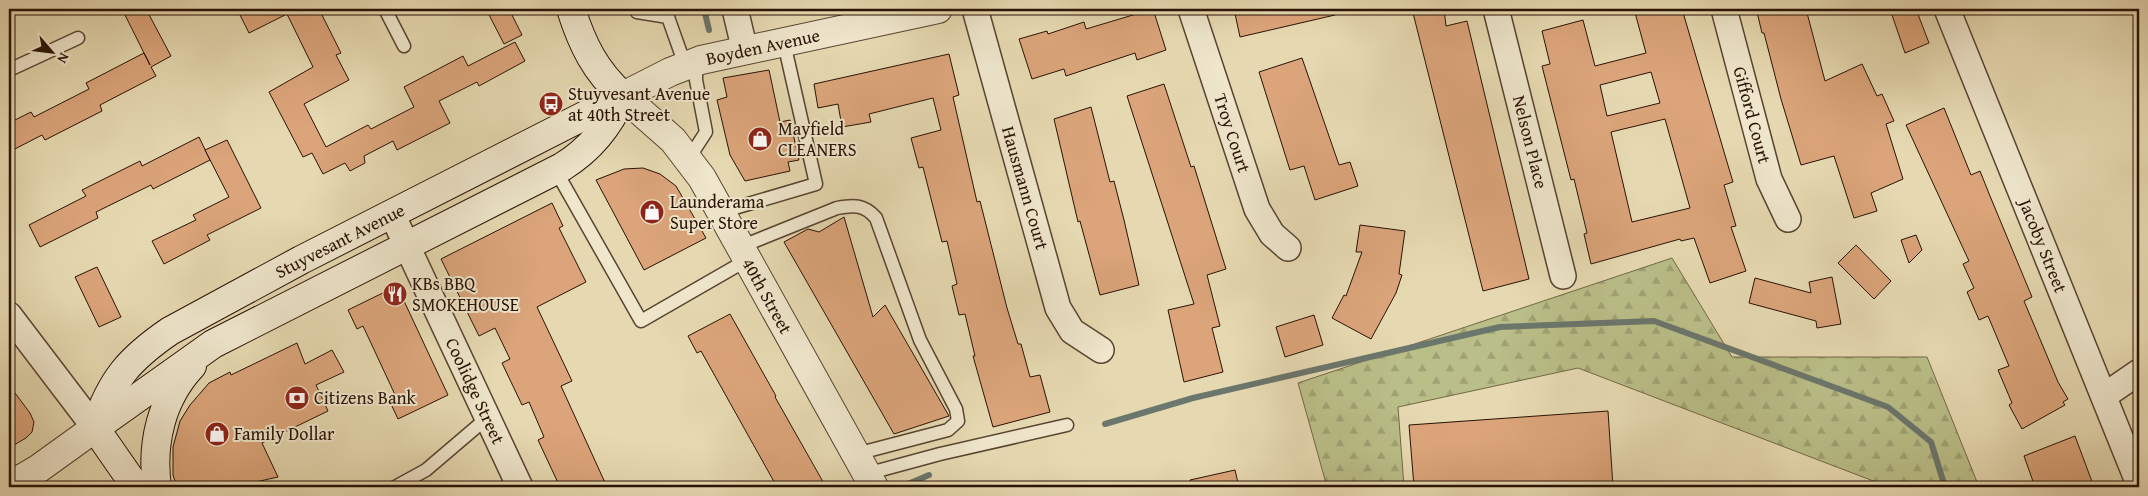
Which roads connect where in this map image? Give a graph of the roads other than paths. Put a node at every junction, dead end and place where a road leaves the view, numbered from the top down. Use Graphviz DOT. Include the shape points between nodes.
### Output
graph roads {
  1 [pos="385,9"];
  2 [pos="572,9"];
  3 [pos="636,9"];
  4 [pos="735,9"];
  5 [pos="938,9"];
  6 [pos="975,9"];
  7 [pos="1191,9"];
  8 [pos="1496,9"];
  9 [pos="1724,9"];
  10 [pos="1947,9"];
  11 [pos="78,38"];
  12 [pos="784,42"];
  13 [pos="404,46"];
  14 [pos="745,51"];
  15 [pos="690,64"];
  16 [pos="9,70"];
  17 [pos="623,96"];
  18 [pos="689,158"];
  19 [pos="556,170"];
  20 [pos="721,212"];
  21 [pos="392,214"];
  22 [pos="1788,219"];
  23 [pos="407,246"];
  24 [pos="1288,248"];
  25 [pos="744,253"];
  26 [pos="1563,276"];
  27 [pos="9,315"];
  28 [pos="213,344"];
  29 [pos="1101,350"];
  30 [pos="2139,372"];
  31 [pos="2104,396"];
  32 [pos="487,418"];
  33 [pos="1067,425"];
  34 [pos="95,428"];
  35 [pos="865,472"];
  36 [pos="2139,484"];
  37 [pos="9,486"];
  38 [pos="136,487"];
  39 [pos="157,487"];
  40 [pos="395,487"];
  41 [pos="520,487"];
  1 -- 13 [label="lane"];
  2 -- 17 [label="main road" via="587,53"];
  3 -- 15 [label="lane" via="642,14 668,17"];
  4 -- 14 [label="street"];
  5 -- 12 [label="main road, Boyden Avenue"];
  6 -- 29 [label="street, Hausmann Court" via="1058,308 1072,331"];
  7 -- 24 [label="street, Troy Court" via="1257,209 1272,234"];
  8 -- 26 [label="street, Nelson Place"];
  9 -- 22 [label="street, Gifford Court" via="1769,179"];
  10 -- 31 [label="street, Jacoby Street"];
  11 -- 16 [label="lane"];
  12 -- 14 [label="main road, Boyden Avenue"];
  12 -- 20 [label="lane" via="816,184"];
  14 -- 15 [label="main road, Boyden Avenue"];
  15 -- 17 [label="main road, Boyden Avenue"];
  15 -- 18 [label="lane" via="706,132"];
  17 -- 18 [label="main road, 40th Street"];
  17 -- 19 [label="main road, Stuyvesant Avenue" via="595,142"];
  17 -- 21 [label="main road, Stuyvesant Avenue"];
  18 -- 20 [label="main road, 40th Street"];
  19 -- 23 [label="main road, Stuyvesant Avenue"];
  19 -- 25 [label="lane" via="641,321"];
  20 -- 25 [label="main road, 40th Street"];
  21 -- 23 [label="street, Coolidge Street"];
  21 -- 34 [label="main road, Stuyvesant Avenue" via="193,317 150,345 128,365 112,386"];
  23 -- 28 [label="main road, Stuyvesant Avenue"];
  23 -- 32 [label="street, Coolidge Street"];
  25 -- 35 [label="main road, 40th Street"];
  25 -- 35 [label="lane" via="837,208 853,205 870,211 876,218 920,340 958,414 958,421 948,430"];
  27 -- 34 [label="street"];
  28 -- 34 [label="main road, Stuyvesant Avenue"];
  28 -- 39 [label="main road" via="183,375 164,410 156,452"];
  30 -- 31 [label="street"];
  31 -- 36 [label="street, Jacoby Street"];
  32 -- 40 [label="lane" via="426,470"];
  32 -- 41 [label="street, Coolidge Street"];
  33 -- 35 [label="lane"];
  34 -- 37 [label="main road"];
  34 -- 38 [label="main road"];
}
